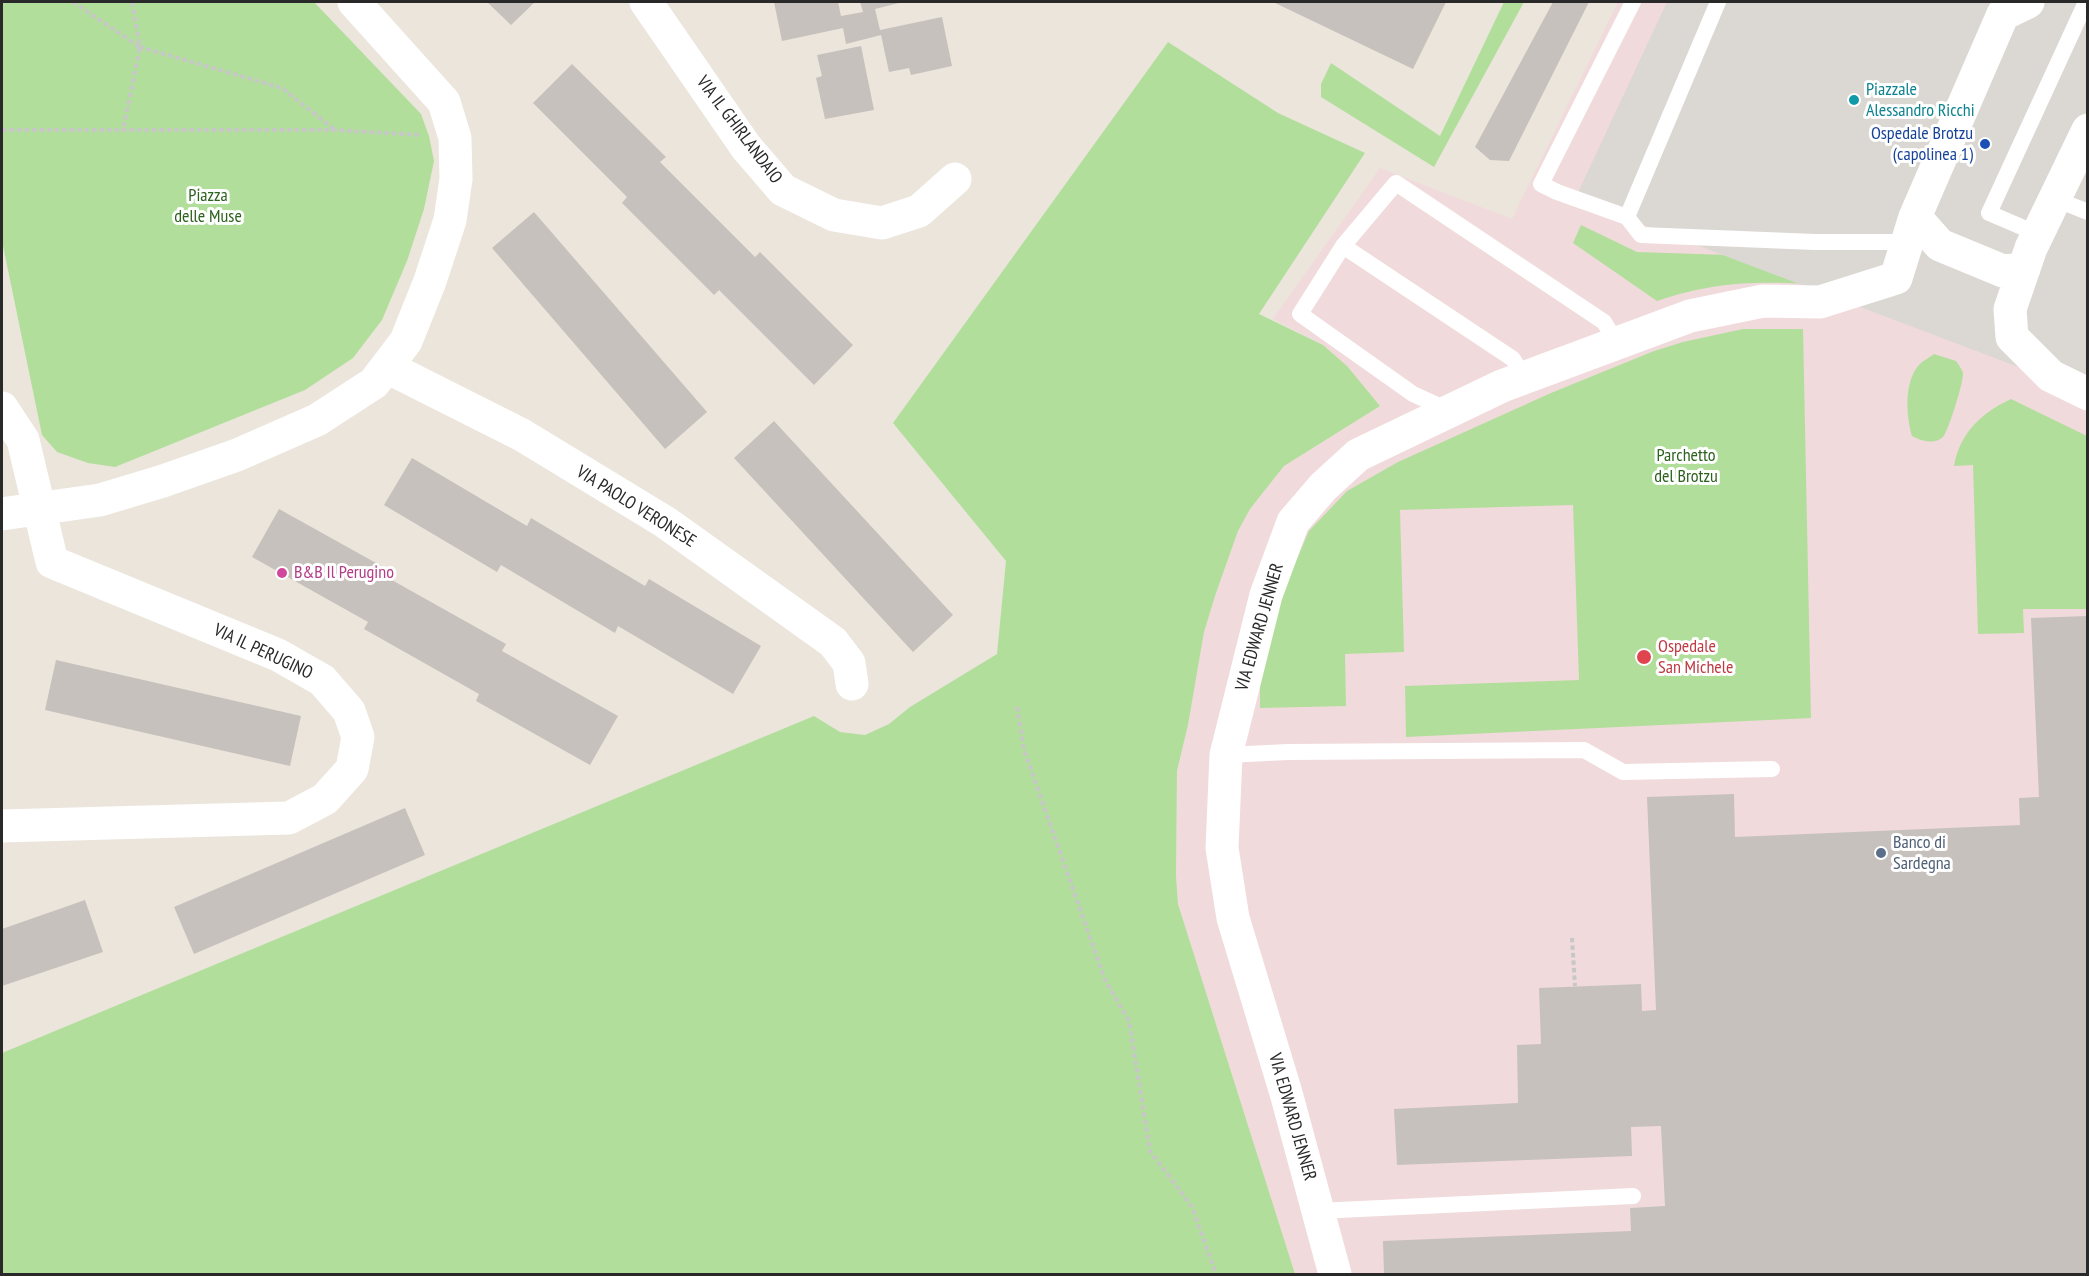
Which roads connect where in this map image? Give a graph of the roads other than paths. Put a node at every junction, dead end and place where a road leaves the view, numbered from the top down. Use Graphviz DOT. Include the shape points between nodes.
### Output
graph roads {
  1 [pos="354,2"];
  2 [pos="646,2"];
  3 [pos="1633,2"];
  4 [pos="1718,2"];
  5 [pos="2086,2"];
  6 [pos="2013,6"];
  7 [pos="2088,130"];
  8 [pos="2079,168"];
  9 [pos="955,179"];
  10 [pos="2055,199"];
  11 [pos="2088,212"];
  12 [pos="1627,217"];
  13 [pos="1910,229"];
  14 [pos="2038,234"];
  15 [pos="1343,246"];
  16 [pos="2024,269"];
  17 [pos="1617,344"];
  18 [pos="387,367"];
  19 [pos="1524,378"];
  20 [pos="2088,394"];
  21 [pos="2,408"];
  22 [pos="1451,411"];
  23 [pos="40,510"];
  24 [pos="2,514"];
  25 [pos="852,684"];
  26 [pos="1226,755"];
  27 [pos="1772,769"];
  28 [pos="2,826"];
  29 [pos="1633,1196"];
  30 [pos="1318,1211"];
  31 [pos="1335,1275"];
  1 -- 18 [label="street" via="444,102 455,138 456,179 450,220 406,341"];
  2 -- 9 [label="street, VIA IL GHIRLANDAIO" via="746,147 783,190 834,215 882,223 919,211"];
  3 -- 12 [label="lane" via="1541,184"];
  4 -- 12 [label="lane"];
  5 -- 14 [label="lane" via="1989,213"];
  6 -- 13 [label="street"];
  7 -- 8 [label="street"];
  8 -- 10 [label="street"];
  10 -- 11 [label="lane"];
  10 -- 14 [label="street"];
  12 -- 13 [label="lane" via="1641,235 1815,242"];
  13 -- 16 [label="street" via="2003,271"];
  13 -- 17 [label="street, VIA EDWARD JENNER" via="1896,278 1820,302 1763,301 1690,316"];
  14 -- 16 [label="street"];
  15 -- 17 [label="lane" via="1396,183 1604,322"];
  15 -- 19 [label="lane" via="1513,359"];
  15 -- 22 [label="lane" via="1300,314 1413,394"];
  16 -- 20 [label="street" via="2010,309 2012,337 2051,376"];
  17 -- 19 [label="street, VIA EDWARD JENNER"];
  18 -- 23 [label="street" via="374,383 317,420 237,455 100,500"];
  18 -- 25 [label="street, VIA PAOLO VERONESE" via="522,435 665,522 833,642 849,663"];
  19 -- 22 [label="street, VIA EDWARD JENNER"];
  21 -- 23 [label="street" via="23,440"];
  22 -- 26 [label="street, VIA EDWARD JENNER" via="1358,455 1293,522 1266,595"];
  23 -- 24 [label="street"];
  23 -- 28 [label="street, VIA IL PERUGINO" via="52,562 278,655 322,680 349,711 358,737 352,769 325,799 290,818"];
  26 -- 27 [label="lane" via="1584,750 1623,772"];
  26 -- 30 [label="street, VIA EDWARD JENNER" via="1222,848 1233,918"];
  29 -- 30 [label="lane"];
  30 -- 31 [label="street, VIA EDWARD JENNER"];
}
